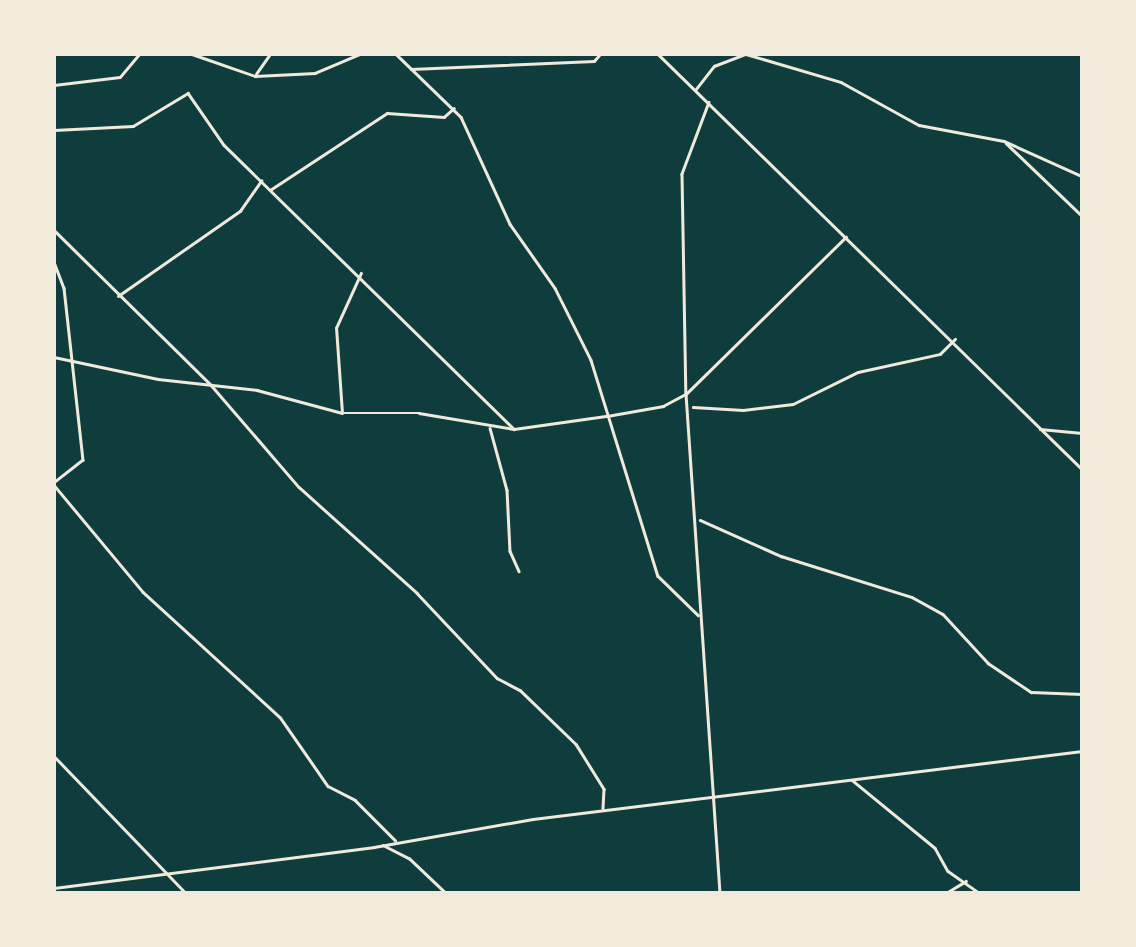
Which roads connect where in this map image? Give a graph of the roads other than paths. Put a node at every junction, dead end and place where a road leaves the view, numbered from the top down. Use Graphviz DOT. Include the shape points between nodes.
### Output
graph roads {
  1 [pos="139,54"];
  2 [pos="192,54"];
  3 [pos="271,54"];
  4 [pos="360,54"];
  5 [pos="396,54"];
  6 [pos="600,54"];
  7 [pos="658,54"];
  8 [pos="746,54"];
  9 [pos="409,69"];
  10 [pos="255,76"];
  11 [pos="54,85"];
  12 [pos="696,89"];
  13 [pos="709,102"];
  14 [pos="454,108"];
  15 [pos="54,130"];
  16 [pos="1004,141"];
  17 [pos="1082,176"];
  18 [pos="261,181"];
  19 [pos="270,190"];
  20 [pos="1082,216"];
  21 [pos="54,230"];
  22 [pos="845,237"];
  23 [pos="54,262"];
  24 [pos="361,273"];
  25 [pos="118,296"];
  26 [pos="954,339"];
  27 [pos="54,356"];
  28 [pos="70,359"];
  29 [pos="212,386"];
  30 [pos="686,394"];
  31 [pos="691,407"];
  32 [pos="342,413"];
  33 [pos="607,415"];
  34 [pos="491,428"];
  35 [pos="514,429"];
  36 [pos="1040,429"];
  37 [pos="1082,433"];
  38 [pos="1082,469"];
  39 [pos="54,484"];
  40 [pos="699,519"];
  41 [pos="519,571"];
  42 [pos="699,616"];
  43 [pos="1082,694"];
  44 [pos="1082,751"];
  45 [pos="54,756"];
  46 [pos="852,780"];
  47 [pos="715,796"];
  48 [pos="603,810"];
  49 [pos="396,841"];
  50 [pos="383,845"];
  51 [pos="166,874"];
  52 [pos="965,881"];
  53 [pos="54,888"];
  54 [pos="186,893"];
  55 [pos="446,893"];
  56 [pos="720,893"];
  57 [pos="946,893"];
  58 [pos="980,893"];
  1 -- 11 [label="street" via="120,77"];
  2 -- 10 [label="street"];
  3 -- 10 [label="street"];
  4 -- 10 [label="street" via="315,73"];
  5 -- 9 [label="street"];
  6 -- 9 [label="street" via="594,61"];
  7 -- 12 [label="street"];
  8 -- 12 [label="street" via="713,66"];
  8 -- 16 [label="street" via="841,82 919,125"];
  9 -- 14 [label="street"];
  12 -- 13 [label="street"];
  13 -- 22 [label="street"];
  13 -- 30 [label="street" via="682,174"];
  14 -- 19 [label="street" via="444,117 387,113"];
  14 -- 33 [label="street" via="510,224 555,288 591,360"];
  15 -- 18 [label="street" via="133,126 188,93 224,145"];
  16 -- 17 [label="street"];
  16 -- 20 [label="street"];
  18 -- 19 [label="street"];
  18 -- 25 [label="street" via="240,211"];
  19 -- 24 [label="street"];
  21 -- 25 [label="street"];
  22 -- 26 [label="street"];
  22 -- 30 [label="street"];
  23 -- 28 [label="street" via="64,288"];
  24 -- 32 [label="street" via="336,328"];
  24 -- 35 [label="street"];
  25 -- 29 [label="street"];
  26 -- 31 [label="street" via="940,354 858,372 793,404 743,410"];
  26 -- 36 [label="street"];
  27 -- 28 [label="street"];
  28 -- 29 [label="street"];
  28 -- 39 [label="street" via="83,460"];
  29 -- 32 [label="street"];
  29 -- 48 [label="street" via="299,487 417,593 497,678 520,690 576,744 604,789"];
  30 -- 31 [label="street"];
  30 -- 33 [label="street" via="663,407"];
  31 -- 40 [label="street"];
  32 -- 34 [label="street" via="419,413"];
  33 -- 35 [label="street"];
  33 -- 42 [label="street" via="658,576"];
  34 -- 35 [label="street"];
  34 -- 41 [label="street" via="507,490 510,551"];
  36 -- 37 [label="street"];
  36 -- 38 [label="street"];
  39 -- 49 [label="street" via="143,592 280,717 328,786 355,800"];
  40 -- 42 [label="street"];
  40 -- 43 [label="street" via="781,556 912,597 943,614 988,663 1031,692"];
  42 -- 47 [label="street"];
  44 -- 46 [label="street"];
  45 -- 51 [label="street"];
  46 -- 47 [label="street"];
  46 -- 52 [label="street"];
  47 -- 48 [label="street"];
  47 -- 56 [label="street"];
  48 -- 49 [label="street"];
  49 -- 50 [label="street"];
  50 -- 51 [label="street"];
  50 -- 55 [label="street" via="409,858"];
  51 -- 53 [label="street"];
  51 -- 54 [label="street"];
  52 -- 57 [label="street"];
  52 -- 58 [label="street"];
}
